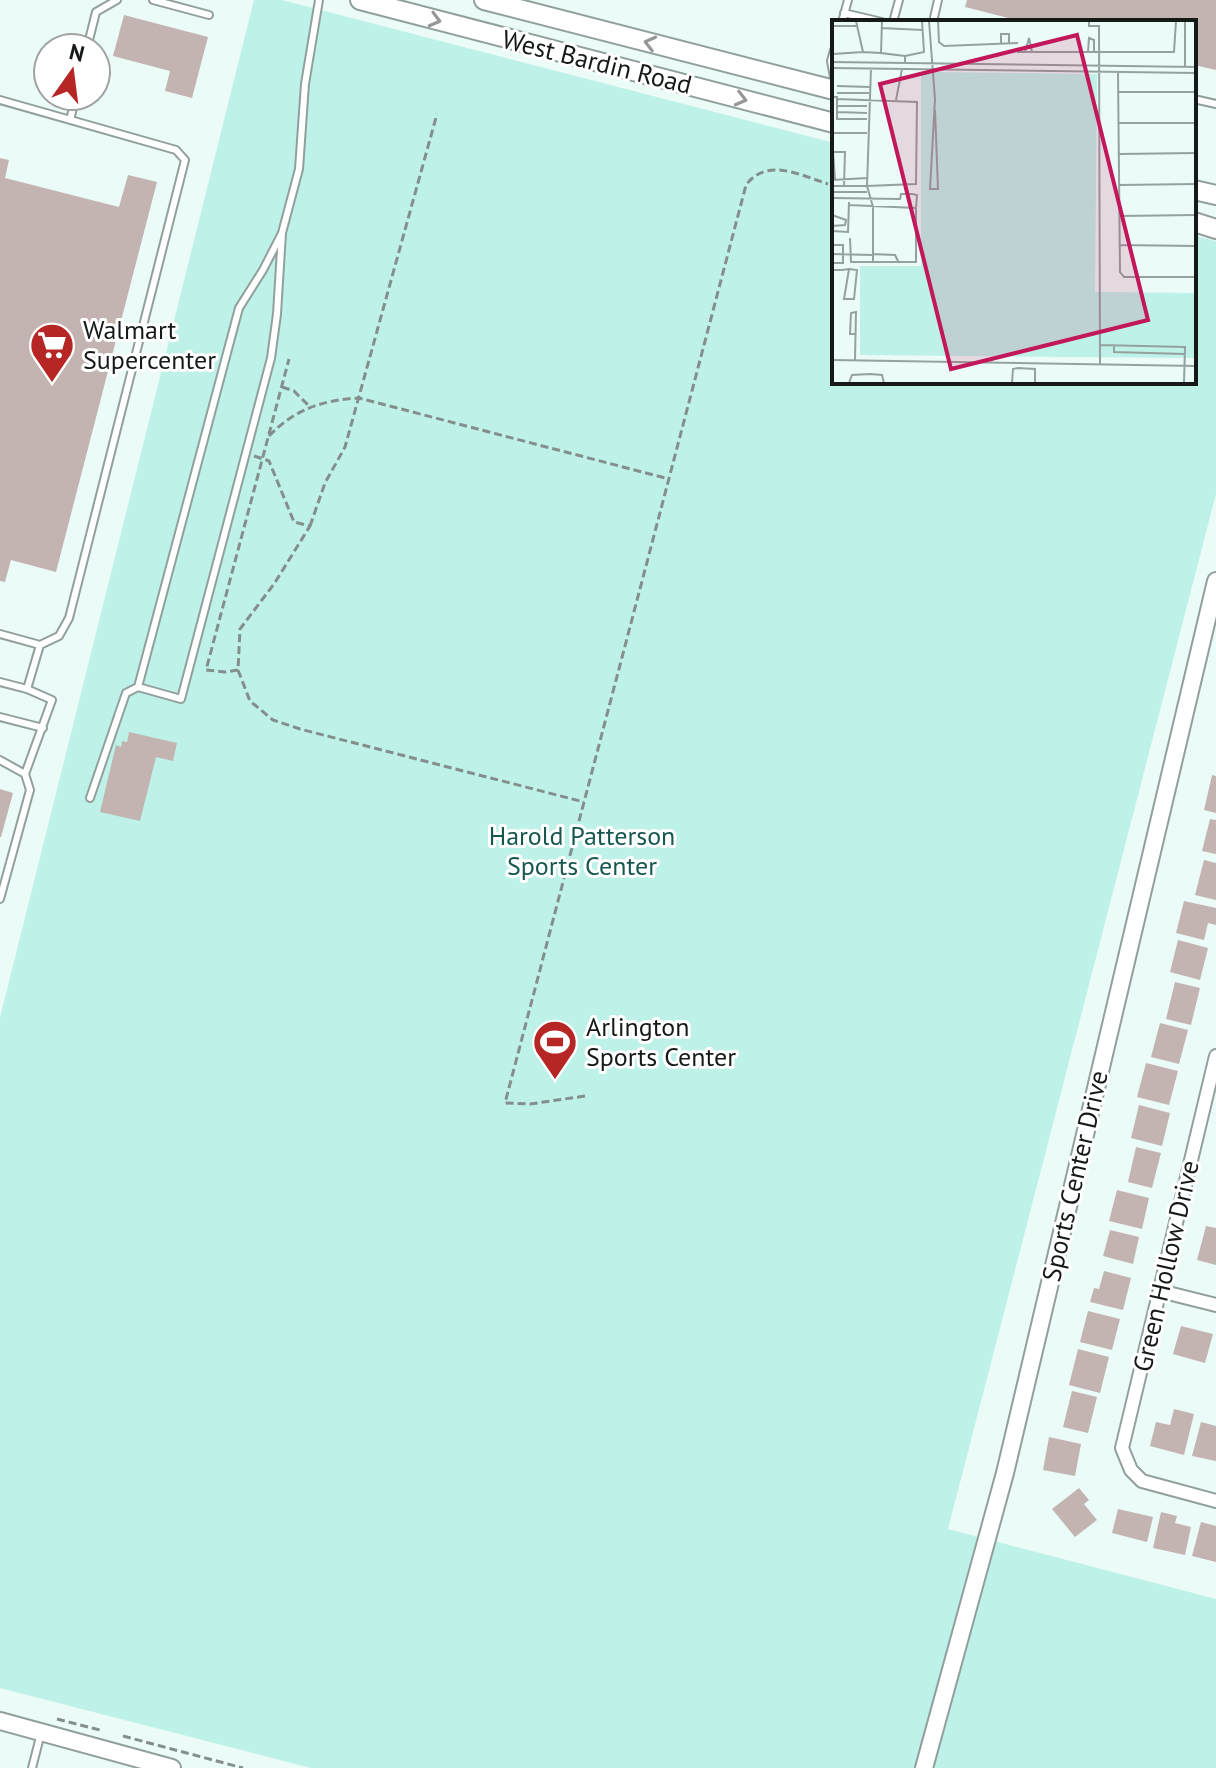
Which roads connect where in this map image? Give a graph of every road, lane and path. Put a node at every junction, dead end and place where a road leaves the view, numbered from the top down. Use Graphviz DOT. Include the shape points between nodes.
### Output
graph roads {
  1 [pos="117,0"];
  2 [pos="153,0"];
  3 [pos="319,0"];
  4 [pos="360,0"];
  5 [pos="484,0"];
  6 [pos="848,0"];
  7 [pos="899,0"];
  8 [pos="938,0"];
  9 [pos="844,13"];
  10 [pos="209,15"];
  11 [pos="842,20"];
  12 [pos="874,20"];
  13 [pos="894,20"];
  14 [pos="933,20"];
  15 [pos="91,32"];
  16 [pos="832,89"];
  17 [pos="1196,99"];
  18 [pos="0,100"];
  19 [pos="1216,104"];
  20 [pos="72,112"];
  21 [pos="437,114"];
  22 [pos="70,120"];
  23 [pos="832,122"];
  24 [pos="828,184"];
  25 [pos="1196,190"];
  26 [pos="1216,195"];
  27 [pos="1196,223"];
  28 [pos="1216,229"];
  29 [pos="282,233"];
  30 [pos="289,359"];
  31 [pos="282,387"];
  32 [pos="359,398"];
  33 [pos="308,406"];
  34 [pos="269,436"];
  35 [pos="244,454"];
  36 [pos="263,458"];
  37 [pos="669,479"];
  38 [pos="310,526"];
  39 [pos="1216,581"];
  40 [pos="0,634"];
  41 [pos="40,645"];
  42 [pos="238,670"];
  43 [pos="0,682"];
  44 [pos="138,687"];
  45 [pos="27,689"];
  46 [pos="0,717"];
  47 [pos="43,728"];
  48 [pos="0,760"];
  49 [pos="25,774"];
  50 [pos="90,798"];
  51 [pos="584,802"];
  52 [pos="0,899"];
  53 [pos="1216,1056"];
  54 [pos="585,1096"];
  55 [pos="1202,1117"];
  56 [pos="1216,1120"];
  57 [pos="1160,1291"];
  58 [pos="1216,1305"];
  59 [pos="1216,1501"];
  60 [pos="57,1719"];
  61 [pos="0,1721"];
  62 [pos="100,1730"];
  63 [pos="41,1732"];
  64 [pos="123,1736"];
  65 [pos="32,1767"];
  66 [pos="172,1768"];
  67 [pos="243,1768"];
  68 [pos="924,1768"];
  1 -- 15 [label="lane" via="96,12"];
  2 -- 10 [label="lane"];
  3 -- 29 [label="lane" via="305,84 299,169"];
  4 -- 23 [label="main road, West Bardin Road, one-way"];
  16 -- 5 [label="main road, West Bardin Road, one-way"];
  6 -- 9 [label="lane"];
  7 -- 13 [label="lane"];
  8 -- 14 [label="lane"];
  9 -- 11 [label="lane"];
  9 -- 12 [label="lane"];
  17 -- 19 [label="lane"];
  18 -- 22 [label="lane"];
  20 -- 22 [label="lane"];
  21 -- 32 [label="path"];
  22 -- 41 [label="lane" via="176,150 185,160 69,618 59,636"];
  24 -- 37 [label="path" via="770,168 753,175 746,185"];
  25 -- 26 [label="main road"];
  27 -- 28 [label="main road"];
  29 -- 35 [label="lane" via="271,358"];
  29 -- 44 [label="lane" via="239,308"];
  30 -- 31 [label="path"];
  31 -- 33 [label="path"];
  31 -- 34 [label="path"];
  32 -- 33 [label="path"];
  32 -- 37 [label="path"];
  32 -- 38 [label="path" via="345,447"];
  33 -- 34 [label="path"];
  34 -- 36 [label="path"];
  35 -- 36 [label="path"];
  35 -- 44 [label="lane" via="181,699"];
  36 -- 38 [label="path" via="269,461 294,522"];
  36 -- 42 [label="path" via="206,670"];
  37 -- 51 [label="path"];
  38 -- 42 [label="path" via="240,629"];
  39 -- 68 [label="street, Sports Center Drive" via="1008,1458"];
  40 -- 41 [label="lane"];
  41 -- 45 [label="lane"];
  42 -- 51 [label="path" via="250,701 273,720"];
  43 -- 45 [label="lane"];
  44 -- 50 [label="lane" via="126,693"];
  45 -- 47 [label="lane" via="52,700"];
  46 -- 47 [label="lane"];
  47 -- 49 [label="lane"];
  48 -- 49 [label="lane"];
  49 -- 52 [label="lane" via="30,790"];
  51 -- 54 [label="path" via="505,1103"];
  53 -- 55 [label="street, Green Hollow Drive"];
  55 -- 56 [label="street"];
  55 -- 57 [label="street, Green Hollow Drive"];
  57 -- 58 [label="street"];
  57 -- 59 [label="street, Green Hollow Drive" via="1122,1448 1142,1481"];
  60 -- 62 [label="path"];
  61 -- 63 [label="street"];
  63 -- 65 [label="lane"];
  63 -- 66 [label="street"];
  64 -- 67 [label="path"];
}
